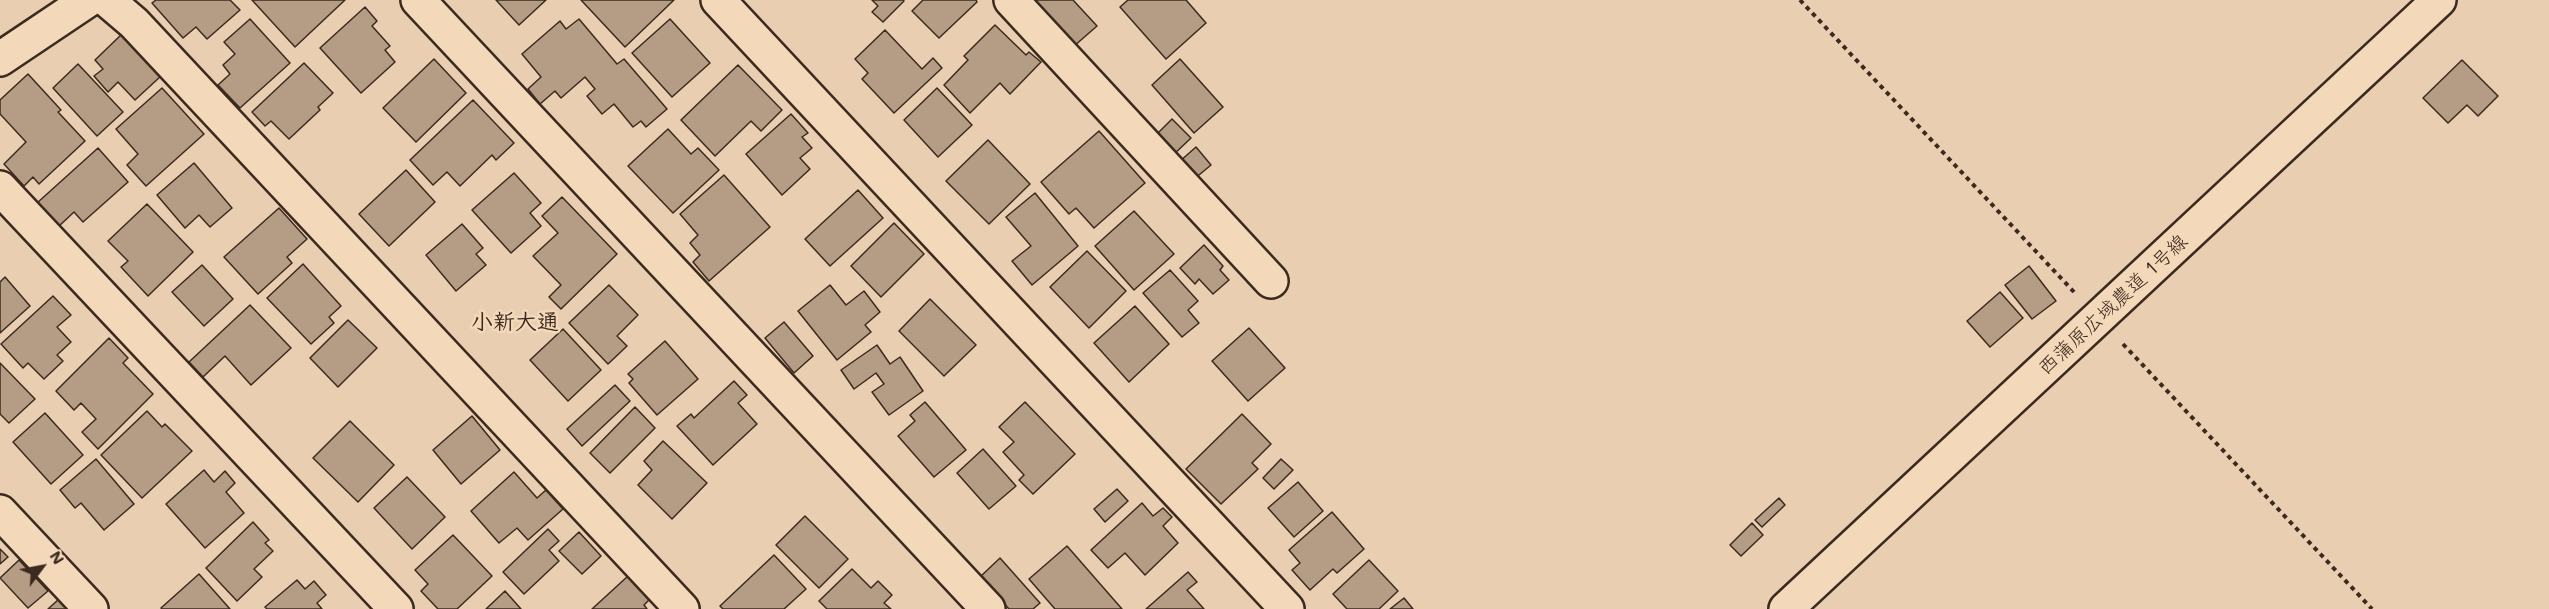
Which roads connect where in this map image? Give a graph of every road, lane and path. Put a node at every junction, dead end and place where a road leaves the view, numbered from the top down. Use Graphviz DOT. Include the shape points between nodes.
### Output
graph roads {
  1 [pos="88,0"];
  2 [pos="107,0"];
  3 [pos="418,0"];
  4 [pos="718,0"];
  5 [pos="1011,0"];
  6 [pos="1800,0"];
  7 [pos="2439,0"];
  8 [pos="0,59"];
  9 [pos="0,188"];
  10 [pos="1271,281"];
  11 [pos="2099,318"];
  12 [pos="0,512"];
  13 [pos="91,609"];
  14 [pos="396,609"];
  15 [pos="682,609"];
  16 [pos="988,609"];
  17 [pos="1287,609"];
  18 [pos="1786,609"];
  19 [pos="2372,609"];
  1 -- 8 [label="street"];
  2 -- 15 [label="street" via="142,32"];
  3 -- 16 [label="street"];
  4 -- 17 [label="street"];
  5 -- 10 [label="street"];
  6 -- 11 [label="path"];
  7 -- 11 [label="street, 西蒲原広域農道 1号線"];
  9 -- 14 [label="street"];
  11 -- 18 [label="street, 西蒲原広域農道 1号線"];
  11 -- 19 [label="path"];
  12 -- 13 [label="street"];
}
